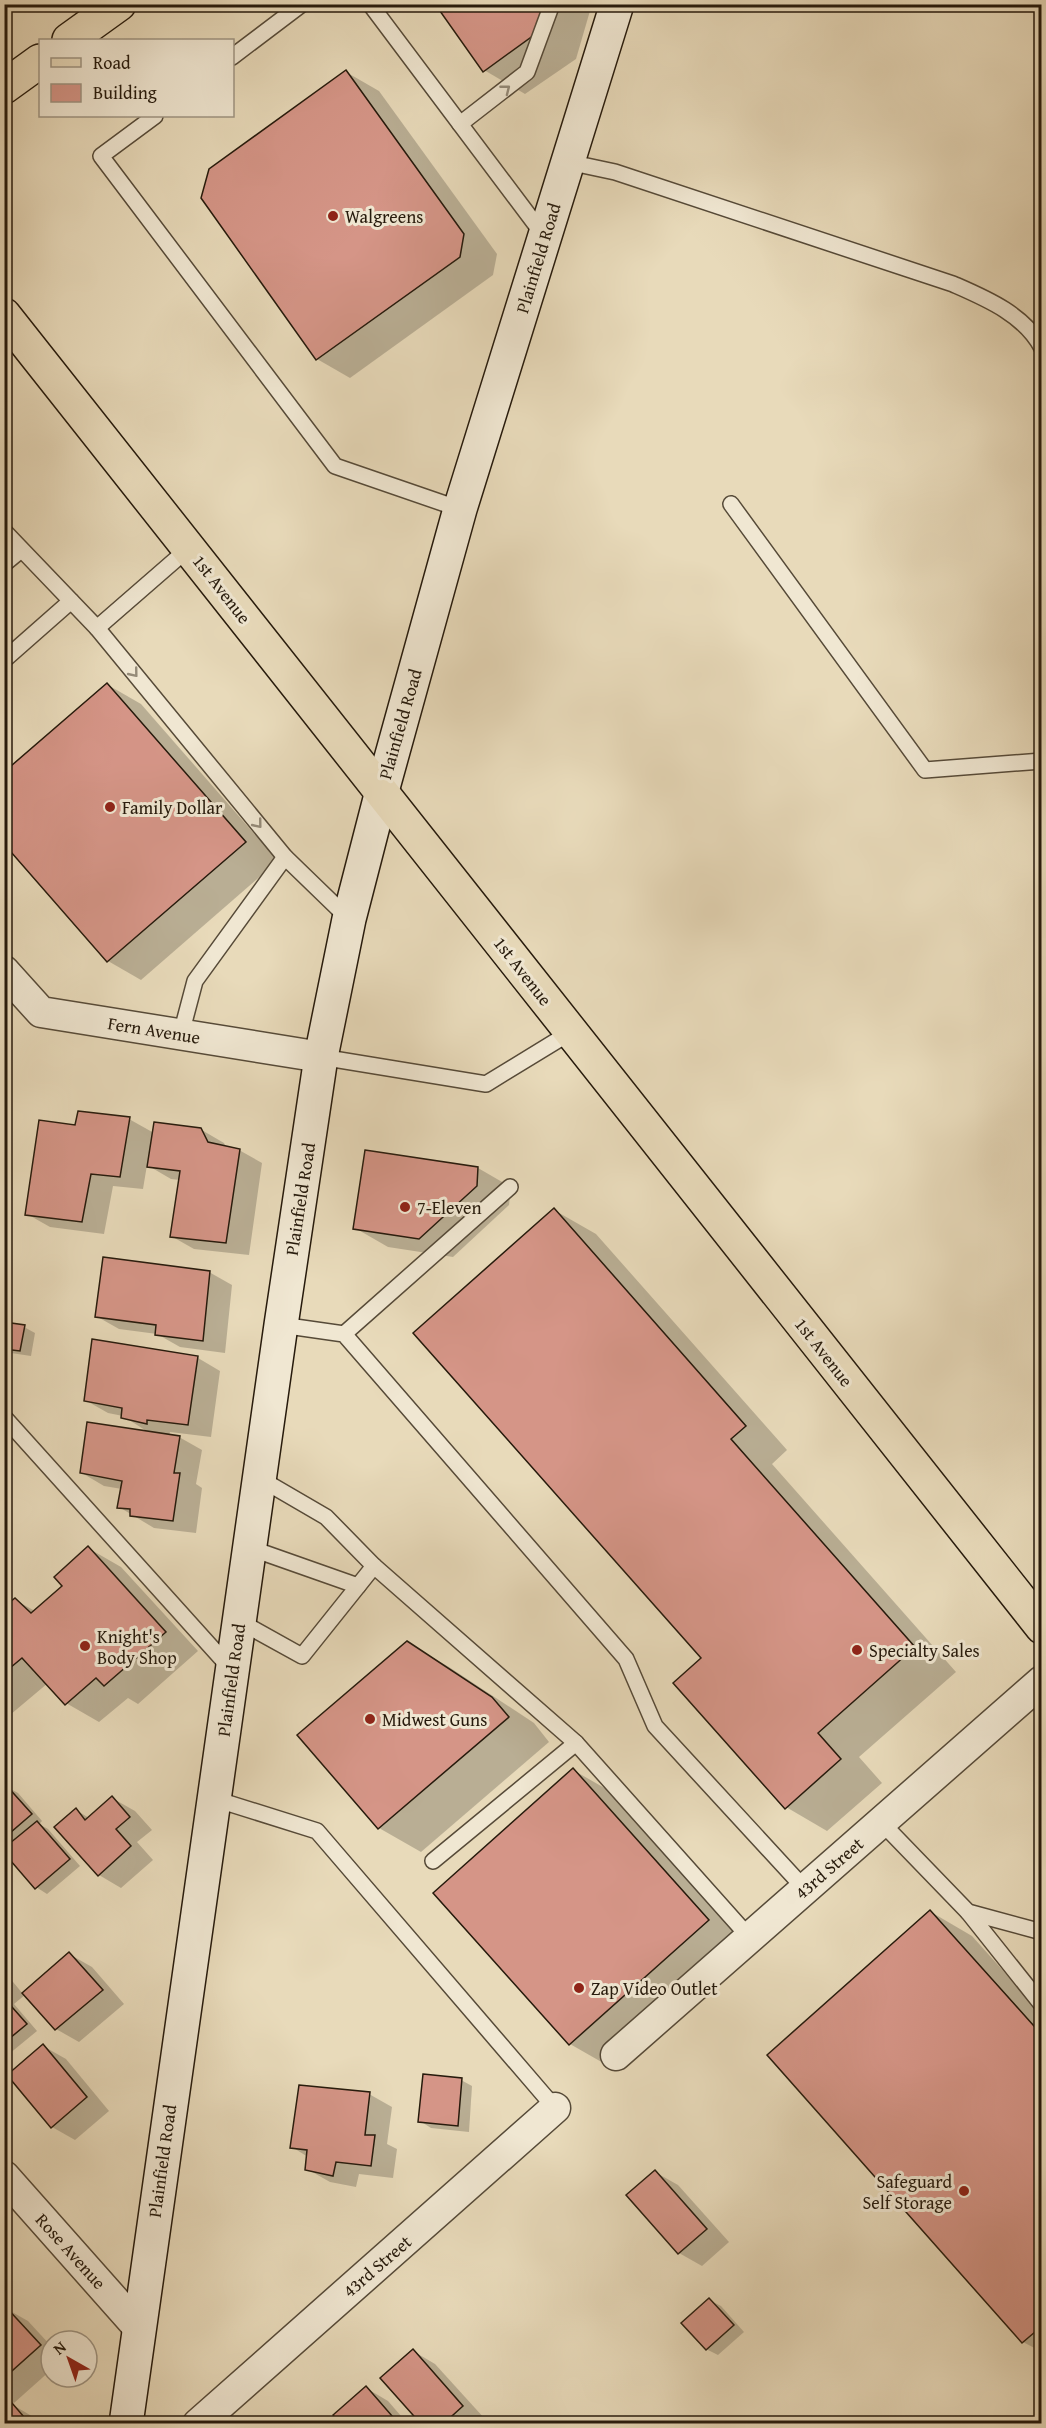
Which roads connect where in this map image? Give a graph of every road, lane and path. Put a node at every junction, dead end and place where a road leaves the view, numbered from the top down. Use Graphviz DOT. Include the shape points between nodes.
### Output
graph roads {
  1 [pos="119,4"];
  2 [pos="302,4"];
  3 [pos="370,4"];
  4 [pos="552,4"];
  5 [pos="617,4"];
  6 [pos="70,39"];
  7 [pos="234,55"];
  8 [pos="39,62"];
  9 [pos="4,87"];
  10 [pos="154,117"];
  11 [pos="460,124"];
  12 [pos="568,162"];
  13 [pos="545,237"];
  14 [pos="4,315"];
  15 [pos="1041,348"];
  16 [pos="731,504"];
  17 [pos="460,509"];
  18 [pos="4,531"];
  19 [pos="189,548"];
  20 [pos="21,550"];
  21 [pos="4,564"];
  22 [pos="71,601"];
  23 [pos="97,628"];
  24 [pos="4,660"];
  25 [pos="1041,761"];
  26 [pos="382,791"];
  27 [pos="285,857"];
  28 [pos="349,919"];
  29 [pos="4,971"];
  30 [pos="571,1032"];
  31 [pos="181,1034"];
  32 [pos="321,1057"];
  33 [pos="510,1187"];
  34 [pos="281,1325"];
  35 [pos="344,1334"];
  36 [pos="4,1417"];
  37 [pos="259,1478"];
  38 [pos="250,1548"];
  39 [pos="374,1566"];
  40 [pos="358,1586"];
  41 [pos="239,1621"];
  42 [pos="1041,1627"];
  43 [pos="233,1670"];
  44 [pos="1041,1681"];
  45 [pos="576,1743"];
  46 [pos="215,1799"];
  47 [pos="881,1822"];
  48 [pos="433,1861"];
  49 [pos="805,1889"];
  50 [pos="968,1912"];
  51 [pos="1041,1932"];
  52 [pos="750,1938"];
  53 [pos="1041,2005"];
  54 [pos="616,2055"];
  55 [pos="555,2109"];
  56 [pos="4,2176"];
  57 [pos="138,2327"];
  58 [pos="126,2424"];
  59 [pos="198,2424"];
  1 -- 6 [label="main road"];
  2 -- 7 [label="lane"];
  3 -- 11 [label="lane"];
  11 -- 4 [label="lane, one-way" via="527,72"];
  5 -- 12 [label="street, Plainfield Road"];
  8 -- 9 [label="main road"];
  10 -- 17 [label="lane" via="101,156 335,466"];
  11 -- 13 [label="lane"];
  12 -- 13 [label="street, Plainfield Road"];
  12 -- 15 [label="lane" via="615,172 953,284 996,303 1035,336"];
  13 -- 17 [label="street, Plainfield Road"];
  14 -- 19 [label="main road, 1st Avenue"];
  16 -- 25 [label="lane" via="925,770"];
  17 -- 26 [label="street, Plainfield Road"];
  18 -- 20 [label="lane"];
  19 -- 23 [label="lane"];
  19 -- 26 [label="main road, 1st Avenue"];
  20 -- 21 [label="lane"];
  20 -- 22 [label="lane"];
  22 -- 23 [label="lane"];
  22 -- 24 [label="lane"];
  23 -- 27 [label="lane, one-way"];
  26 -- 28 [label="street, Plainfield Road"];
  26 -- 30 [label="main road, 1st Avenue"];
  27 -- 28 [label="lane"];
  27 -- 31 [label="lane" via="195,981"];
  28 -- 32 [label="street, Plainfield Road"];
  29 -- 31 [label="street, Fern Avenue" via="41,1012"];
  30 -- 32 [label="lane" via="486,1084"];
  30 -- 42 [label="main road, 1st Avenue"];
  31 -- 32 [label="street, Fern Avenue"];
  32 -- 34 [label="street, Plainfield Road"];
  33 -- 35 [label="lane"];
  34 -- 35 [label="lane"];
  34 -- 37 [label="street, Plainfield Road"];
  35 -- 49 [label="lane" via="626,1659 656,1726"];
  36 -- 43 [label="lane"];
  37 -- 38 [label="street, Plainfield Road"];
  37 -- 39 [label="lane" via="326,1517"];
  38 -- 40 [label="lane"];
  38 -- 41 [label="street, Plainfield Road"];
  39 -- 40 [label="lane"];
  39 -- 45 [label="lane"];
  40 -- 41 [label="lane" via="302,1656"];
  41 -- 43 [label="street, Plainfield Road"];
  43 -- 46 [label="street, Plainfield Road"];
  44 -- 47 [label="street, 43rd Street"];
  45 -- 48 [label="lane"];
  45 -- 52 [label="lane"];
  46 -- 55 [label="lane" via="317,1831"];
  46 -- 57 [label="street, Plainfield Road"];
  47 -- 49 [label="street, 43rd Street"];
  47 -- 50 [label="lane"];
  49 -- 52 [label="street, 43rd Street"];
  50 -- 51 [label="lane"];
  50 -- 53 [label="lane"];
  52 -- 54 [label="street, 43rd Street"];
  55 -- 59 [label="street, 43rd Street"];
  56 -- 57 [label="street, Rose Avenue"];
  57 -- 58 [label="street, Plainfield Road"];
}
